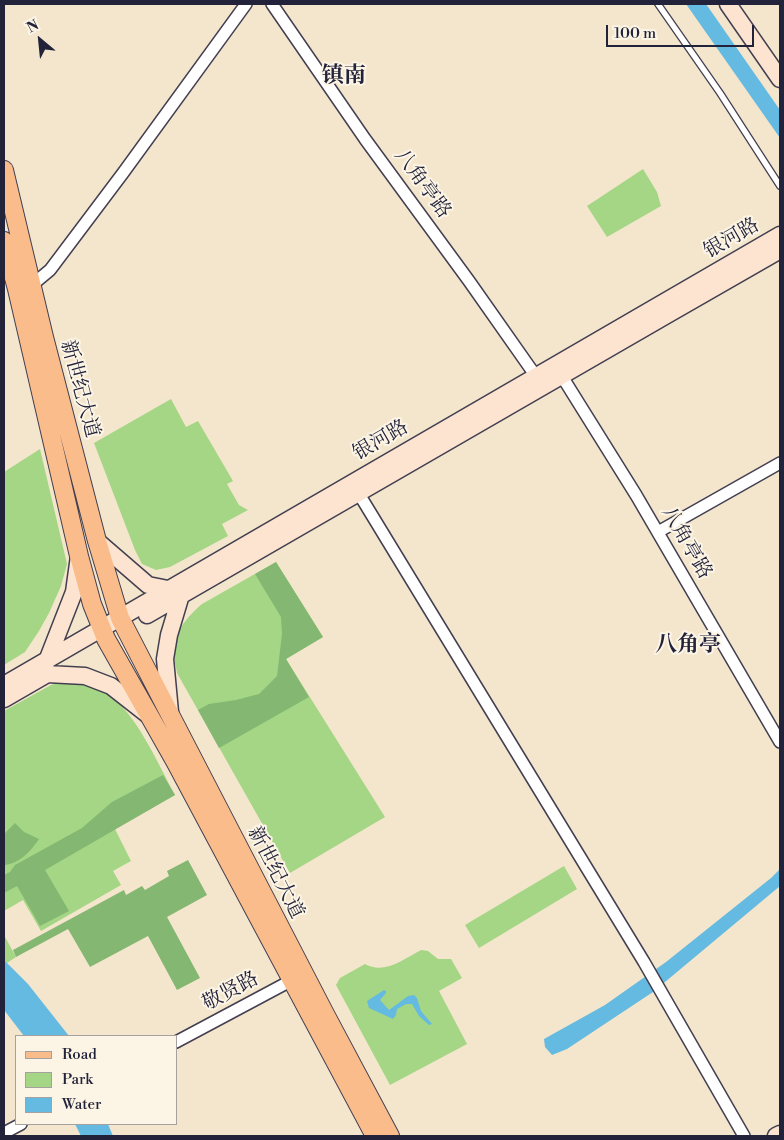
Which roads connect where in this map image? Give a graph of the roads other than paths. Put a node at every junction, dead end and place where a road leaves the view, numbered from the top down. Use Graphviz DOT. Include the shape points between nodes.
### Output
graph roads {
  1 [pos="246,4"];
  2 [pos="272,4"];
  3 [pos="658,4"];
  4 [pos="728,4"];
  5 [pos="780,79"];
  6 [pos="4,170"];
  7 [pos="780,186"];
  8 [pos="780,235"];
  9 [pos="4,241"];
  10 [pos="780,250"];
  11 [pos="24,287"];
  12 [pos="558,370"];
  13 [pos="540,381"];
  14 [pos="780,463"];
  15 [pos="359,494"];
  16 [pos="658,532"];
  17 [pos="97,541"];
  18 [pos="79,556"];
  19 [pos="175,592"];
  20 [pos="122,623"];
  21 [pos="104,633"];
  22 [pos="47,667"];
  23 [pos="4,685"];
  24 [pos="4,698"];
  25 [pos="150,716"];
  26 [pos="170,716"];
  27 [pos="780,742"];
  28 [pos="298,978"];
  29 [pos="178,1041"];
  30 [pos="19,1125"];
  31 [pos="4,1133"];
  32 [pos="780,1134"];
  33 [pos="375,1136"];
  34 [pos="390,1136"];
  35 [pos="744,1136"];
  36 [pos="776,1136"];
  1 -- 11 [label="street" via="50,270"];
  2 -- 13 [label="street, 八角亭路"];
  3 -- 7 [label="lane"];
  4 -- 5 [label="main road"];
  6 -- 11 [label="main road, 新世纪大道"];
  8 -- 12 [label="main road, 银河路"];
  9 -- 11 [label="main road, 新世纪大道"];
  10 -- 12 [label="main road, 银河路"];
  11 -- 17 [label="main road, 新世纪大道"];
  11 -- 18 [label="main road, 新世纪大道"];
  12 -- 13 [label="main road, 银河路"];
  12 -- 16 [label="street, 八角亭路"];
  13 -- 15 [label="main road, 银河路"];
  13 -- 19 [label="main road, 银河路"];
  14 -- 16 [label="street"];
  15 -- 19 [label="main road, 银河路"];
  15 -- 35 [label="street" via="659,987"];
  16 -- 27 [label="street, 八角亭路"];
  17 -- 19 [label="main road" via="148,585"];
  17 -- 20 [label="main road, 新世纪大道"];
  18 -- 21 [label="main road, 新世纪大道"];
  18 -- 22 [label="main road" via="74,592"];
  19 -- 20 [label="main road, 银河路"];
  19 -- 26 [label="main road" via="165,659"];
  20 -- 21 [label="main road, 银河路"];
  20 -- 26 [label="main road, 新世纪大道"];
  21 -- 22 [label="main road, 银河路"];
  21 -- 25 [label="main road, 新世纪大道"];
  22 -- 23 [label="main road, 银河路"];
  22 -- 24 [label="main road, 银河路"];
  22 -- 25 [label="main road" via="111,686"];
  25 -- 28 [label="main road, 新世纪大道" via="292,979"];
  26 -- 28 [label="main road, 新世纪大道"];
  28 -- 29 [label="street, 敬贤路"];
  28 -- 33 [label="main road, 新世纪大道"];
  28 -- 34 [label="main road, 新世纪大道"];
  30 -- 31 [label="street"];
  32 -- 36 [label="main road"];
}
